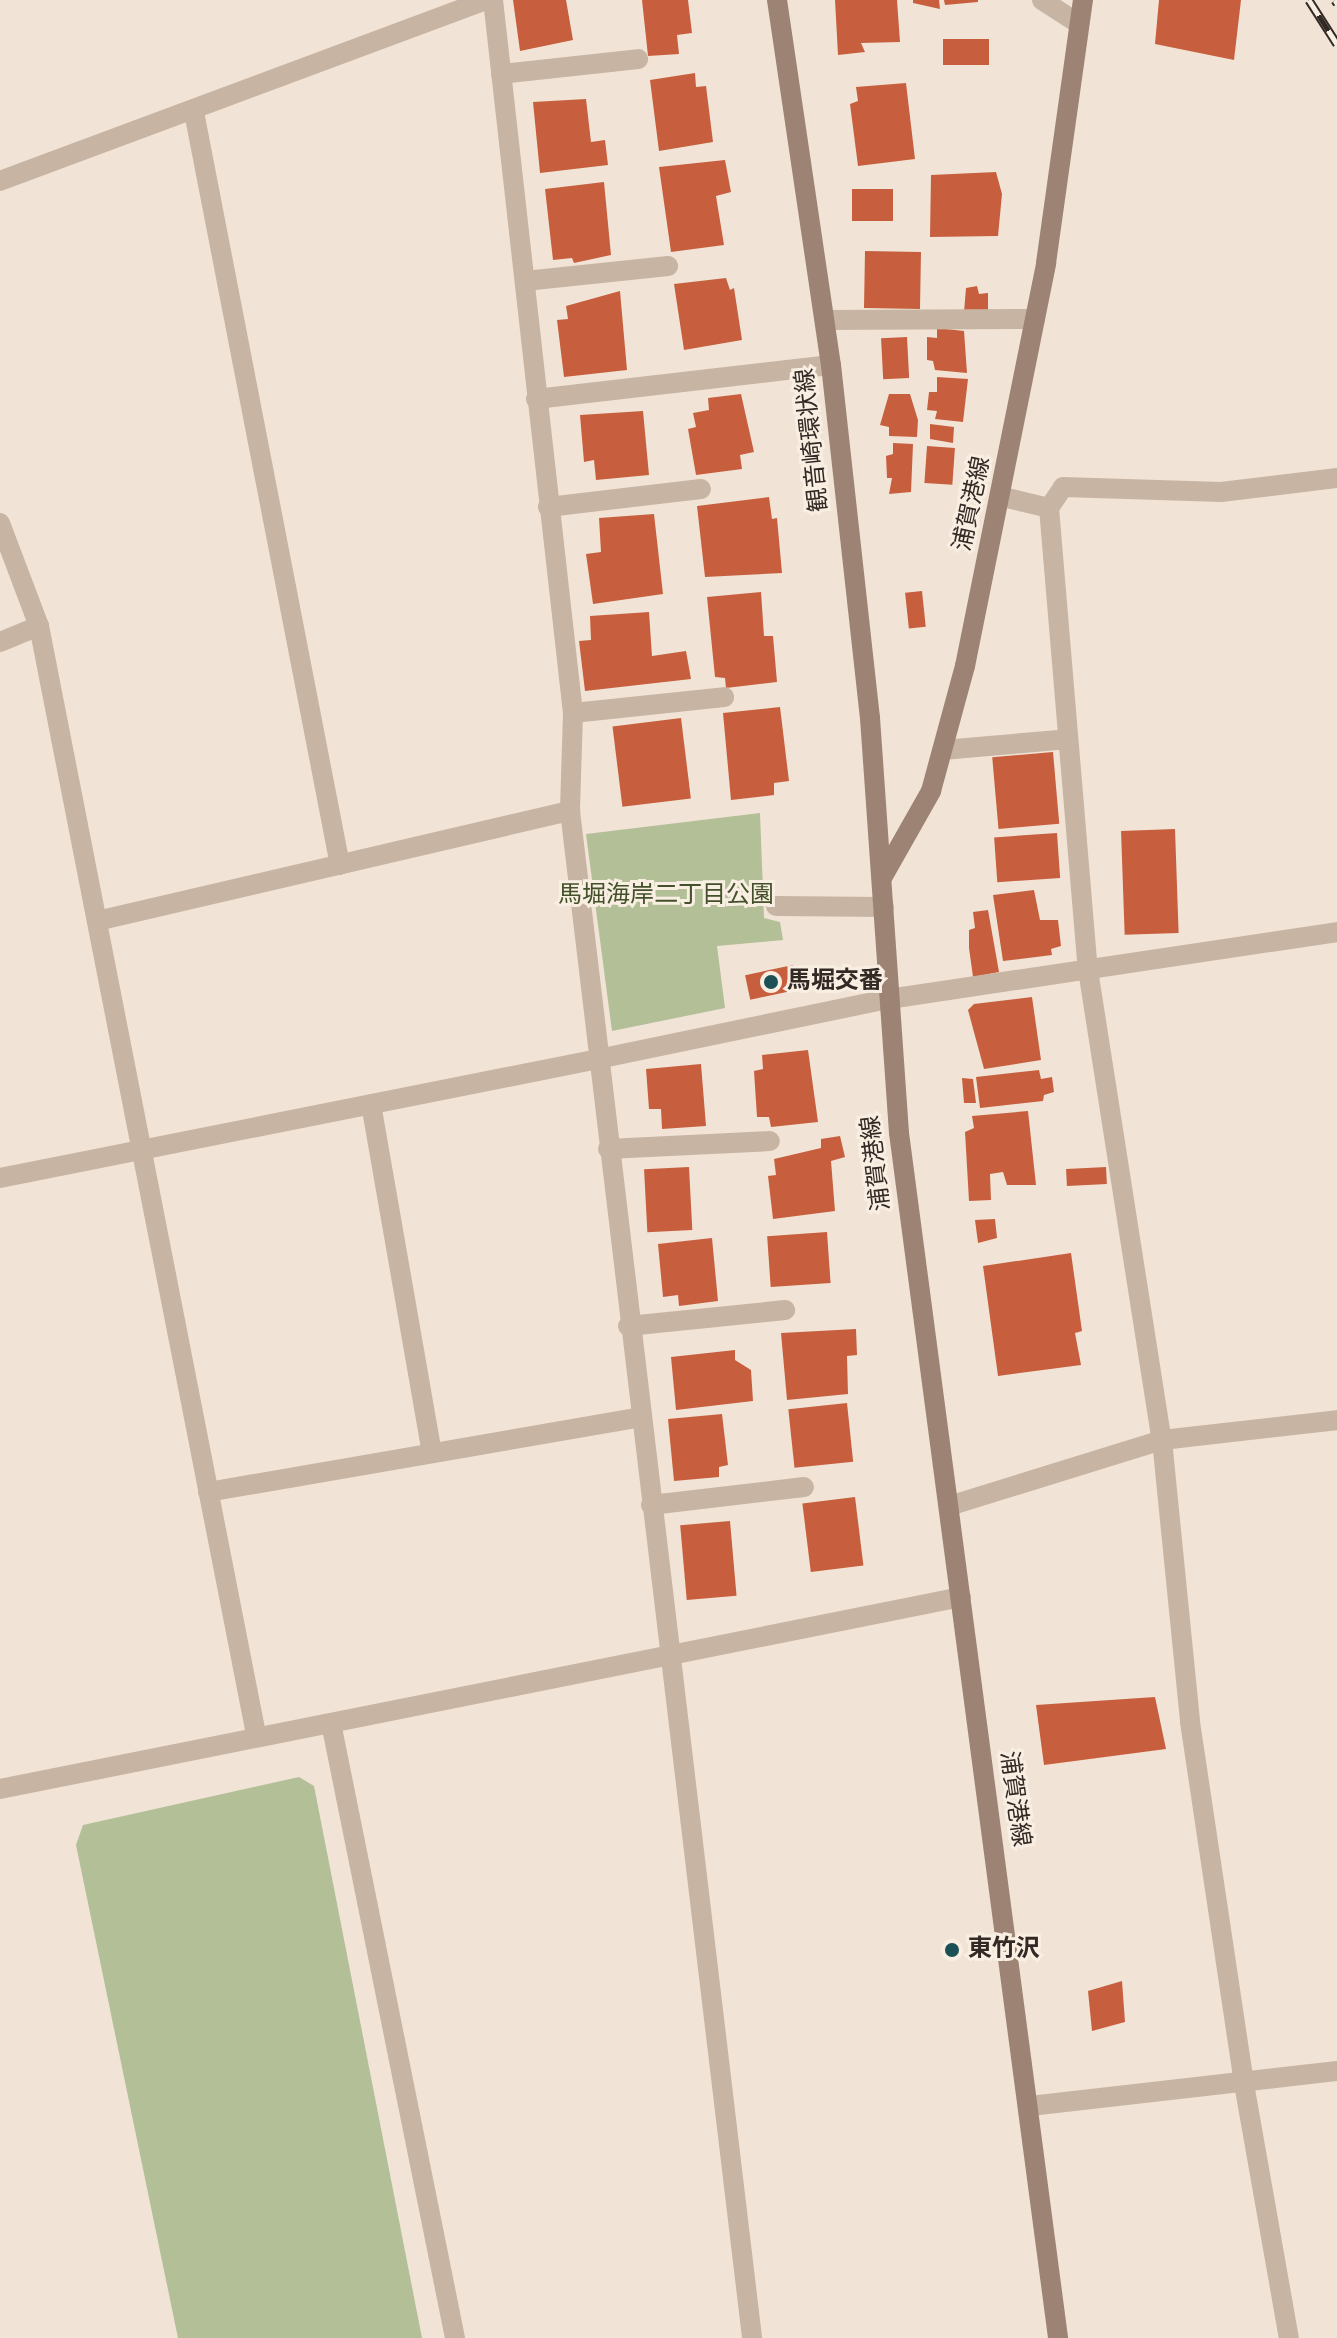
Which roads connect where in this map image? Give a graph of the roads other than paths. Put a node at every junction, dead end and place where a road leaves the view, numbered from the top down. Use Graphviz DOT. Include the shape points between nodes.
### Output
graph roads {
  1 [pos="486,0"];
  2 [pos="493,0"];
  3 [pos="777,0"];
  4 [pos="1042,0"];
  5 [pos="1083,0"];
  6 [pos="1079,24"];
  7 [pos="638,59"];
  8 [pos="501,74"];
  9 [pos="194,112"];
  10 [pos="0,181"];
  11 [pos="668,266"];
  12 [pos="525,281"];
  13 [pos="1035,319"];
  14 [pos="825,320"];
  15 [pos="831,365"];
  16 [pos="536,399"];
  17 [pos="1337,478"];
  18 [pos="701,489"];
  19 [pos="1003,497"];
  20 [pos="548,507"];
  21 [pos="1049,508"];
  22 [pos="0,523"];
  23 [pos="39,626"];
  24 [pos="0,642"];
  25 [pos="724,697"];
  26 [pos="573,713"];
  27 [pos="1068,739"];
  28 [pos="943,750"];
  29 [pos="570,811"];
  30 [pos="340,865"];
  31 [pos="883,876"];
  32 [pos="776,906"];
  33 [pos="884,907"];
  34 [pos="97,921"];
  35 [pos="1337,932"];
  36 [pos="1088,970"];
  37 [pos="889,999"];
  38 [pos="598,1059"];
  39 [pos="371,1104"];
  40 [pos="770,1141"];
  41 [pos="608,1149"];
  42 [pos="141,1150"];
  43 [pos="0,1178"];
  44 [pos="785,1310"];
  45 [pos="628,1326"];
  46 [pos="640,1417"];
  47 [pos="1337,1420"];
  48 [pos="1162,1440"];
  49 [pos="432,1453"];
  50 [pos="804,1487"];
  51 [pos="208,1492"];
  52 [pos="651,1505"];
  53 [pos="949,1506"];
  54 [pos="961,1597"];
  55 [pos="669,1658"];
  56 [pos="331,1723"];
  57 [pos="256,1734"];
  58 [pos="0,1789"];
  59 [pos="1337,2071"];
  60 [pos="1243,2078"];
  61 [pos="1030,2106"];
  62 [pos="455,2338"];
  63 [pos="752,2338"];
  64 [pos="1058,2338"];
  65 [pos="1289,2338"];
  1 -- 9 [label="street"];
  2 -- 8 [label="street"];
  3 -- 14 [label="main road, 観音崎環状線"];
  4 -- 6 [label="street"];
  5 -- 6 [label="main road, 浦賀港線"];
  6 -- 13 [label="main road, 浦賀港線"];
  7 -- 8 [label="street"];
  8 -- 12 [label="street"];
  9 -- 10 [label="street"];
  9 -- 30 [label="street"];
  11 -- 12 [label="street"];
  12 -- 16 [label="street"];
  13 -- 14 [label="street"];
  13 -- 19 [label="main road, 浦賀港線"];
  14 -- 15 [label="main road, 観音崎環状線"];
  15 -- 16 [label="street"];
  15 -- 31 [label="main road, 観音崎環状線"];
  16 -- 20 [label="street"];
  17 -- 21 [label="street" via="1221,492 1063,487"];
  18 -- 20 [label="street"];
  19 -- 21 [label="street"];
  19 -- 28 [label="main road, 浦賀港線"];
  20 -- 26 [label="street"];
  21 -- 27 [label="street"];
  22 -- 23 [label="street"];
  23 -- 24 [label="street"];
  23 -- 34 [label="street"];
  25 -- 26 [label="street"];
  26 -- 29 [label="street"];
  27 -- 28 [label="street"];
  27 -- 36 [label="street"];
  28 -- 31 [label="main road, 浦賀港線" via="931,791"];
  29 -- 30 [label="street"];
  29 -- 38 [label="street"];
  30 -- 34 [label="street"];
  31 -- 33 [label="main road, 浦賀港線"];
  32 -- 33 [label="street"];
  33 -- 37 [label="main road, 浦賀港線"];
  34 -- 42 [label="street"];
  35 -- 36 [label="street"];
  36 -- 37 [label="street"];
  36 -- 48 [label="street"];
  37 -- 38 [label="street"];
  37 -- 53 [label="main road, 浦賀港線" via="899,1133"];
  38 -- 39 [label="street"];
  38 -- 41 [label="street"];
  39 -- 42 [label="street"];
  39 -- 49 [label="street"];
  40 -- 41 [label="street"];
  41 -- 45 [label="street"];
  42 -- 43 [label="street"];
  42 -- 51 [label="street"];
  44 -- 45 [label="street"];
  45 -- 46 [label="street"];
  46 -- 49 [label="street"];
  46 -- 52 [label="street"];
  47 -- 48 [label="street"];
  48 -- 53 [label="street"];
  48 -- 60 [label="street" via="1190,1722"];
  49 -- 51 [label="street"];
  50 -- 52 [label="street"];
  51 -- 57 [label="street"];
  52 -- 55 [label="street"];
  53 -- 54 [label="main road, 浦賀港線"];
  54 -- 55 [label="street"];
  54 -- 61 [label="main road, 浦賀港線"];
  55 -- 56 [label="street"];
  55 -- 63 [label="street"];
  56 -- 57 [label="street"];
  56 -- 62 [label="street"];
  57 -- 58 [label="street"];
  59 -- 60 [label="street"];
  60 -- 61 [label="street"];
  60 -- 65 [label="street"];
  61 -- 64 [label="main road, 浦賀港線"];
}
